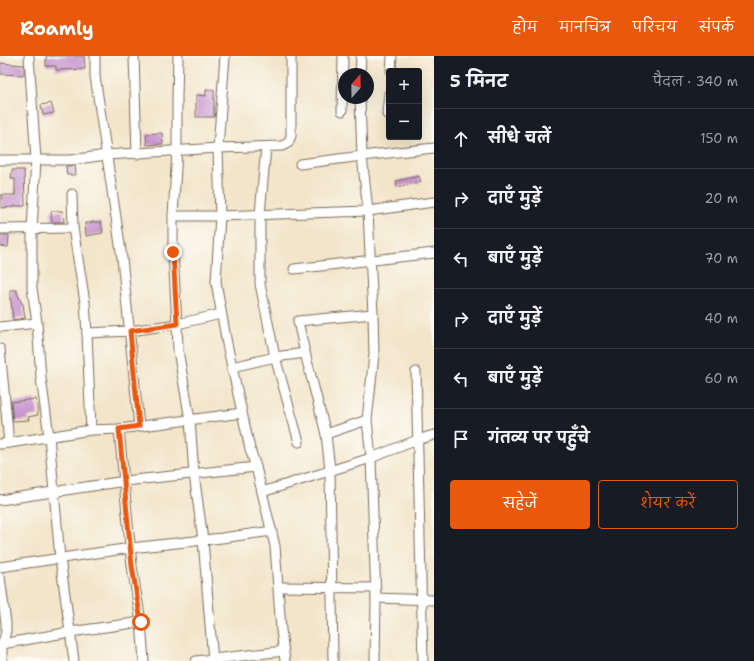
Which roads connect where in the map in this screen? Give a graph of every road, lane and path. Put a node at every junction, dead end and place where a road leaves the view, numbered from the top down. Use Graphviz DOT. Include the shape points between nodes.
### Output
graph roads {
  1 [pos="29,56"];
  2 [pos="95,56"];
  3 [pos="134,56"];
  4 [pos="178,56"];
  5 [pos="225,56"];
  6 [pos="291,56"];
  7 [pos="343,56"];
  8 [pos="361,56"];
  9 [pos="392,56"];
  10 [pos="360,68"];
  11 [pos="391,68"];
  12 [pos="360,104"];
  13 [pos="342,110"];
  14 [pos="266,146"];
  15 [pos="218,148"];
  16 [pos="434,148"];
  17 [pos="177,151"];
  18 [pos="137,154"];
  19 [pos="106,155"];
  20 [pos="362,156"];
  21 [pos="0,160"];
  22 [pos="36,160"];
  23 [pos="300,164"];
  24 [pos="72,194"];
  25 [pos="434,202"];
  26 [pos="368,211"];
  27 [pos="260,214"];
  28 [pos="173,216"];
  29 [pos="220,216"];
  30 [pos="73,228"];
  31 [pos="0,229"];
  32 [pos="32,229"];
  33 [pos="434,253"];
  34 [pos="370,260"];
  35 [pos="294,269"];
  36 [pos="222,314"];
  37 [pos="373,314"];
  38 [pos="37,323"];
  39 [pos="177,324"];
  40 [pos="0,327"];
  41 [pos="130,331"];
  42 [pos="87,333"];
  43 [pos="0,349"];
  44 [pos="305,353"];
  45 [pos="275,357"];
  46 [pos="232,367"];
  47 [pos="416,372"];
  48 [pos="242,413"];
  49 [pos="190,420"];
  50 [pos="367,420"];
  51 [pos="139,426"];
  52 [pos="119,429"];
  53 [pos="91,430"];
  54 [pos="326,434"];
  55 [pos="434,435"];
  56 [pos="49,436"];
  57 [pos="417,440"];
  58 [pos="299,442"];
  59 [pos="5,443"];
  60 [pos="371,458"];
  61 [pos="256,467"];
  62 [pos="330,470"];
  63 [pos="194,474"];
  64 [pos="125,481"];
  65 [pos="54,492"];
  66 [pos="262,492"];
  67 [pos="0,500"];
  68 [pos="272,531"];
  69 [pos="203,540"];
  70 [pos="131,548"];
  71 [pos="60,558"];
  72 [pos="0,567"];
  73 [pos="0,577"];
  74 [pos="278,587"];
  75 [pos="333,588"];
  76 [pos="375,593"];
  77 [pos="421,600"];
  78 [pos="434,600"];
  79 [pos="141,622"];
  80 [pos="70,632"];
  81 [pos="2,644"];
  82 [pos="285,656"];
  83 [pos="212,660"];
  84 [pos="2,661"];
  85 [pos="74,661"];
  86 [pos="144,661"];
  87 [pos="196,661"];
  88 [pos="333,661"];
  89 [pos="376,661"];
  90 [pos="423,661"];
  1 -- 22 [label="street"];
  2 -- 19 [label="street" via="95,76"];
  3 -- 18 [label="street"];
  4 -- 17 [label="street"];
  5 -- 15 [label="street"];
  6 -- 14 [label="street" via="291,136 288,143 282,146"];
  7 -- 13 [label="street"];
  8 -- 10 [label="street"];
  9 -- 11 [label="street"];
  12 -- 20 [label="street"];
  14 -- 15 [label="street"];
  14 -- 27 [label="street"];
  15 -- 17 [label="street"];
  15 -- 29 [label="street"];
  16 -- 20 [label="street"];
  17 -- 18 [label="street"];
  17 -- 28 [label="street"];
  18 -- 19 [label="street"];
  19 -- 22 [label="street" via="71,160"];
  19 -- 41 [label="street"];
  20 -- 23 [label="street"];
  20 -- 26 [label="street"];
  21 -- 22 [label="street"];
  22 -- 32 [label="street"];
  24 -- 30 [label="street"];
  25 -- 26 [label="street"];
  26 -- 27 [label="street"];
  26 -- 34 [label="street"];
  27 -- 29 [label="street"];
  27 -- 45 [label="street" via="260,284"];
  28 -- 29 [label="street"];
  28 -- 39 [label="street"];
  29 -- 36 [label="street" via="216,282"];
  30 -- 32 [label="street"];
  30 -- 42 [label="street" via="85,302"];
  31 -- 32 [label="street"];
  32 -- 38 [label="street" via="32,288"];
  33 -- 34 [label="street"];
  34 -- 35 [label="street"];
  34 -- 37 [label="street"];
  36 -- 39 [label="street"];
  36 -- 46 [label="street"];
  37 -- 44 [label="street" via="298,322"];
  37 -- 50 [label="street" via="374,355"];
  38 -- 40 [label="street"];
  38 -- 56 [label="street"];
  39 -- 41 [label="street"];
  39 -- 49 [label="street" via="178,350"];
  41 -- 42 [label="street"];
  41 -- 51 [label="street"];
  42 -- 53 [label="street"];
  43 -- 59 [label="street"];
  44 -- 45 [label="street"];
  44 -- 54 [label="street"];
  45 -- 46 [label="street"];
  45 -- 58 [label="street"];
  46 -- 48 [label="street"];
  47 -- 57 [label="street"];
  48 -- 49 [label="street"];
  48 -- 61 [label="street"];
  49 -- 51 [label="street"];
  49 -- 63 [label="street"];
  50 -- 54 [label="street"];
  50 -- 60 [label="street"];
  51 -- 52 [label="street"];
  52 -- 53 [label="street"];
  52 -- 64 [label="street"];
  53 -- 56 [label="street"];
  54 -- 62 [label="street"];
  55 -- 57 [label="street"];
  56 -- 59 [label="street"];
  56 -- 65 [label="street"];
  57 -- 60 [label="street"];
  57 -- 77 [label="street"];
  60 -- 62 [label="street"];
  60 -- 76 [label="street"];
  61 -- 63 [label="street"];
  61 -- 66 [label="street"];
  62 -- 66 [label="street"];
  62 -- 75 [label="street"];
  63 -- 64 [label="street"];
  63 -- 69 [label="street"];
  64 -- 65 [label="street"];
  64 -- 70 [label="street"];
  65 -- 67 [label="street"];
  65 -- 71 [label="street"];
  66 -- 68 [label="street"];
  68 -- 69 [label="street"];
  68 -- 74 [label="street"];
  69 -- 70 [label="street"];
  69 -- 83 [label="street"];
  70 -- 71 [label="street"];
  70 -- 79 [label="street"];
  71 -- 72 [label="street"];
  71 -- 80 [label="street"];
  73 -- 81 [label="street" via="6,623"];
  74 -- 75 [label="street"];
  74 -- 82 [label="street"];
  75 -- 76 [label="street"];
  75 -- 88 [label="street"];
  76 -- 77 [label="street"];
  76 -- 89 [label="street"];
  77 -- 78 [label="street"];
  77 -- 90 [label="street"];
  79 -- 80 [label="street"];
  79 -- 86 [label="street"];
  80 -- 81 [label="street"];
  80 -- 85 [label="street"];
  81 -- 84 [label="street"];
  82 -- 83 [label="street"];
  83 -- 87 [label="street"];
}
